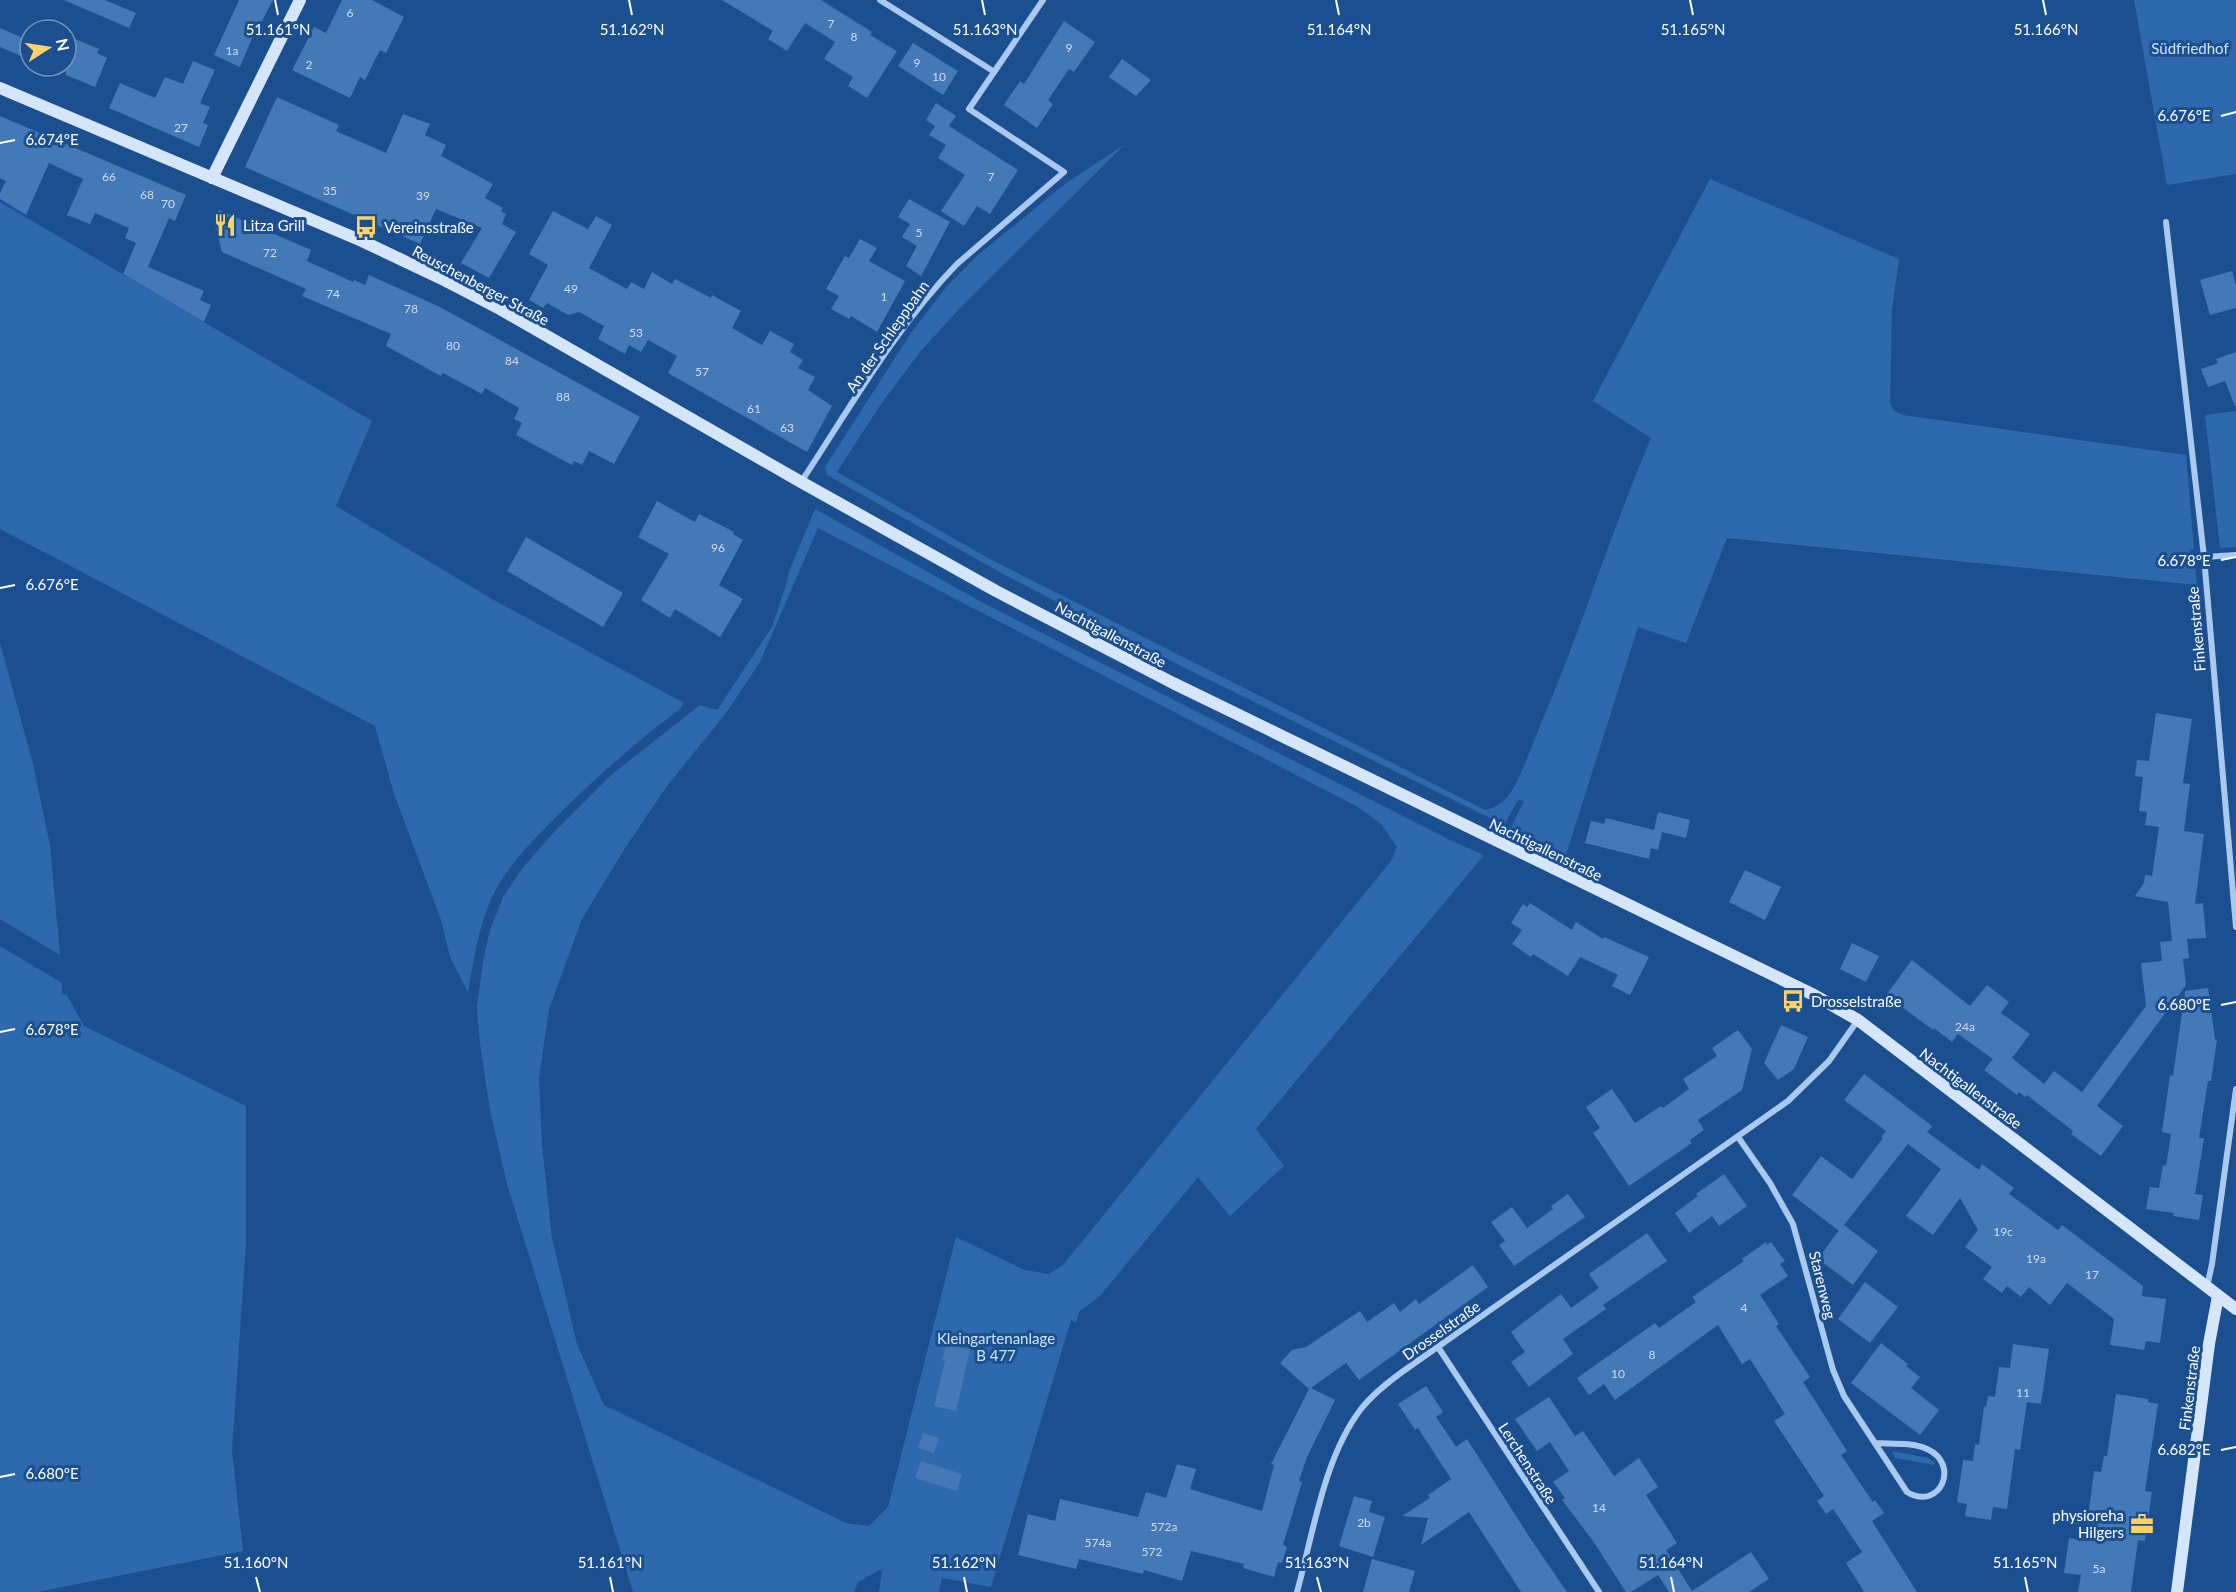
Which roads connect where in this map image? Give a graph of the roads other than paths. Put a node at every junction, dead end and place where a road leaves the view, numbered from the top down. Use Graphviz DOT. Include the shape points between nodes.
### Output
graph roads {
  1 [pos="300,0"];
  2 [pos="880,0"];
  3 [pos="1043,0"];
  4 [pos="993,71"];
  5 [pos="0,88"];
  6 [pos="212,178"];
  7 [pos="2166,222"];
  8 [pos="801,482"];
  9 [pos="2236,555"];
  10 [pos="2204,556"];
  11 [pos="2236,927"];
  12 [pos="1858,1020"];
  13 [pos="2236,1089"];
  14 [pos="1738,1137"];
  15 [pos="2206,1287"];
  16 [pos="2218,1296"];
  17 [pos="2236,1309"];
  18 [pos="1437,1347"];
  19 [pos="1876,1443"];
  20 [pos="1298,1592"];
  21 [pos="1599,1592"];
  22 [pos="2177,1592"];
  1 -- 6 [label="main road"];
  2 -- 4 [label="street"];
  3 -- 4 [label="street"];
  4 -- 8 [label="street, An der Schleppbahn" via="969,109 1064,172 940,281 904,327"];
  5 -- 6 [label="main road, Reuschenberger Straße"];
  6 -- 8 [label="main road, Reuschenberger Straße" via="440,278"];
  7 -- 10 [label="street, Finkenstraße"];
  8 -- 12 [label="main road, Nachtigallenstraße" via="996,591 1173,683 1805,990"];
  9 -- 10 [label="street"];
  10 -- 11 [label="street, Finkenstraße"];
  12 -- 14 [label="street, Drosselstraße" via="1840,1047 1802,1089"];
  12 -- 15 [label="main road, Nachtigallenstraße"];
  13 -- 15 [label="street"];
  14 -- 18 [label="street, Drosselstraße"];
  14 -- 19 [label="street, Starenweg" via="1788,1213 1833,1370 1854,1414"];
  15 -- 16 [label="main road, Nachtigallenstraße"];
  16 -- 17 [label="main road, Nachtigallenstraße"];
  16 -- 22 [label="main road, Finkenstraße"];
  18 -- 20 [label="street, Drosselstraße" via="1380,1389 1349,1426 1325,1486"];
  18 -- 21 [label="street, Lerchenstraße"];
  19 -- 19 [label="street, Starenweg" via="1907,1492 1925,1497 1943,1484 1945,1468 1929,1449"];
}
